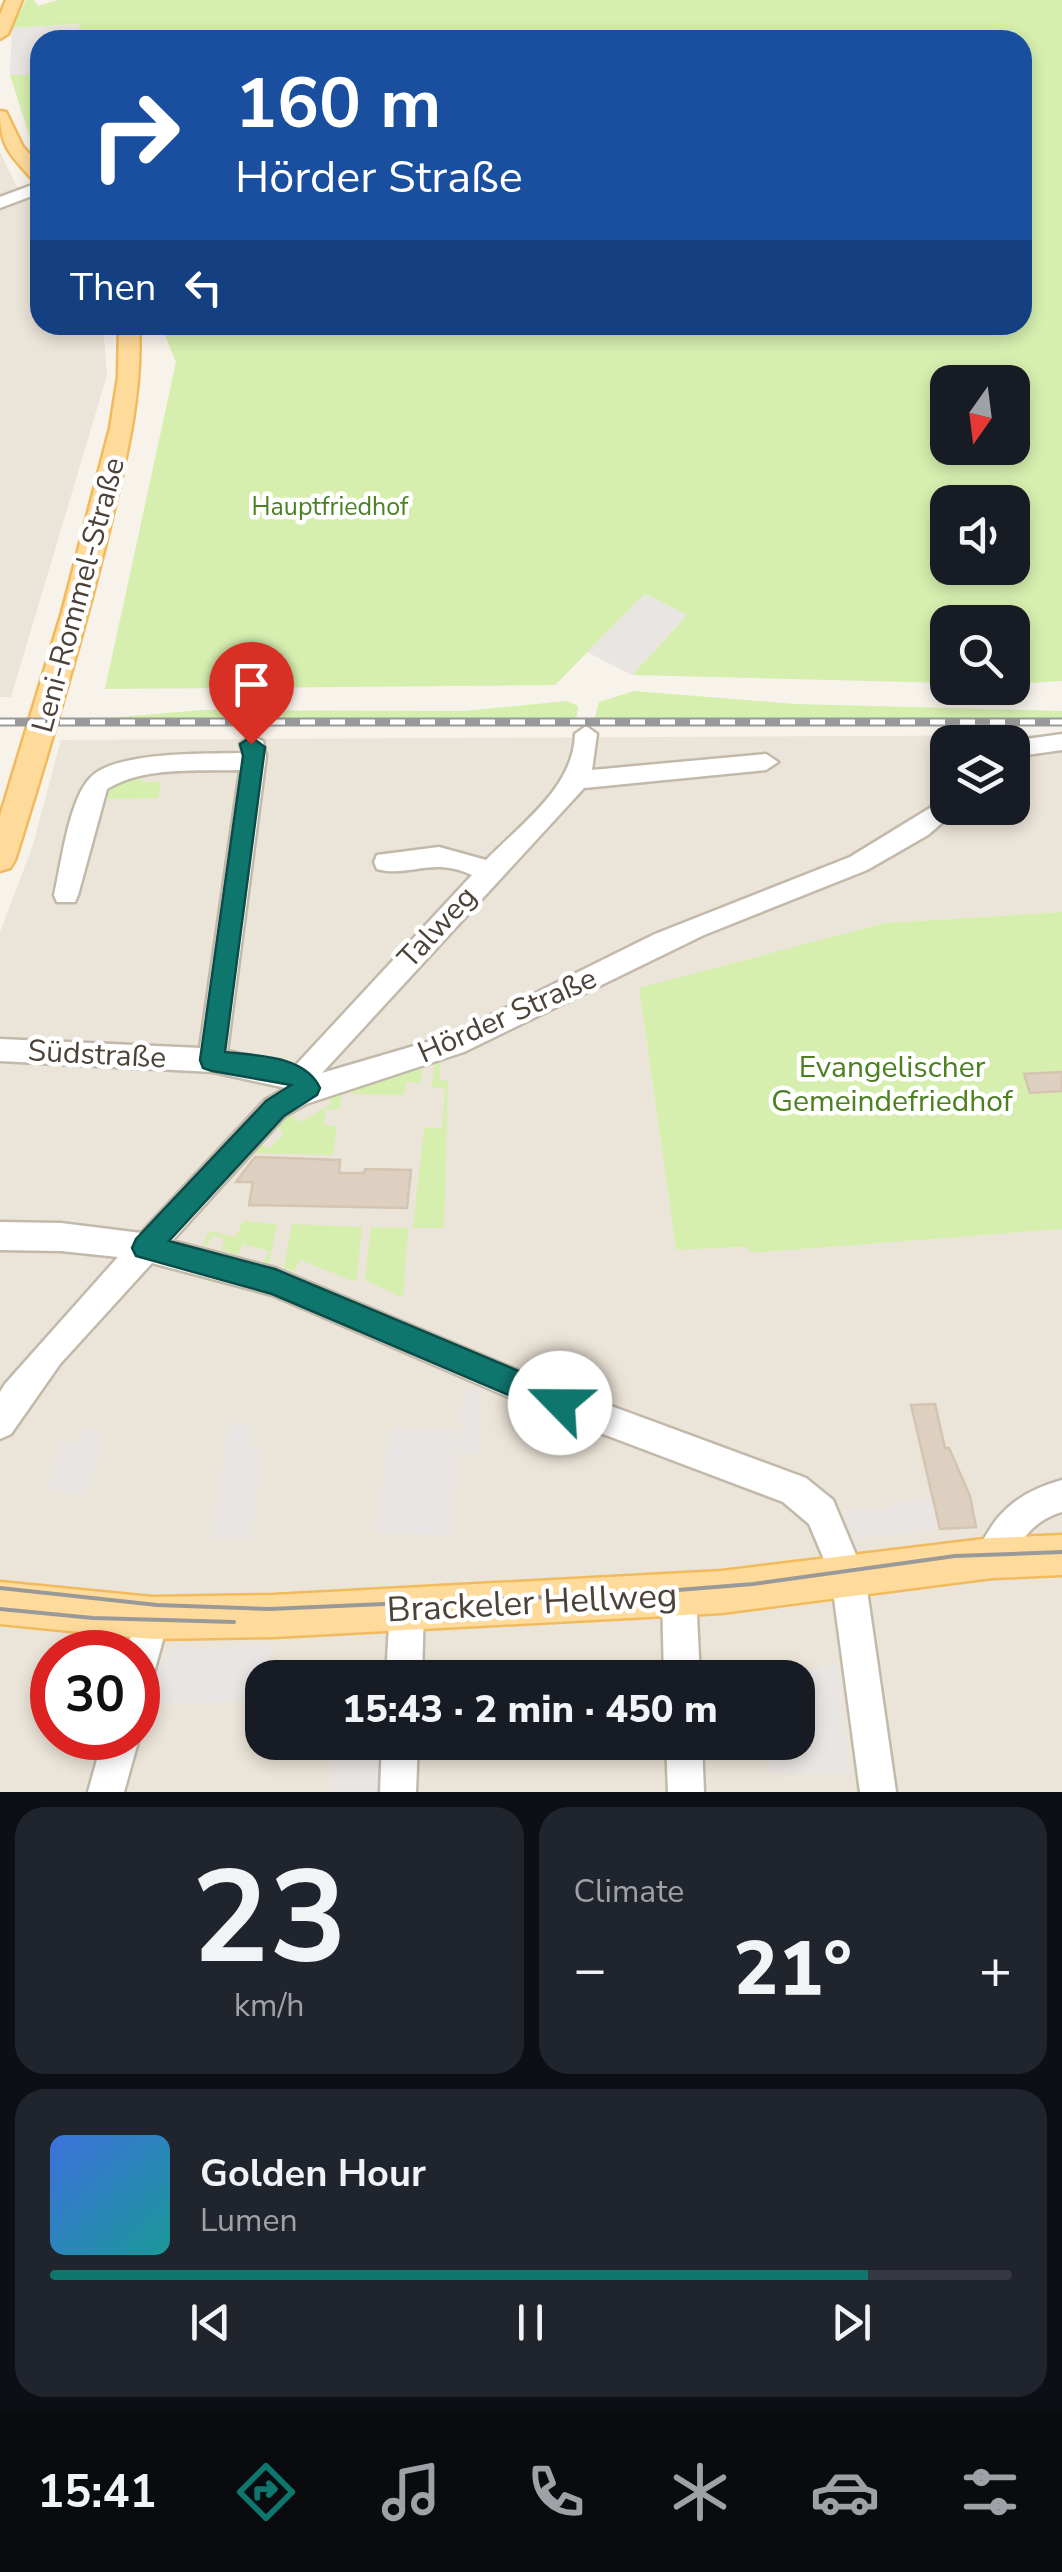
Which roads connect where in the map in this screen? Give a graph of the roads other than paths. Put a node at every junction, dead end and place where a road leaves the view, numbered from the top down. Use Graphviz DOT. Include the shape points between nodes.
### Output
graph roads {
  1 [pos="14,0"];
  2 [pos="0,34"];
  3 [pos="0,116"];
  4 [pos="30,165"];
  5 [pos="30,191"];
  6 [pos="0,203"];
  7 [pos="129,335"];
  8 [pos="586,734"];
  9 [pos="1062,742"];
  10 [pos="1030,746"];
  11 [pos="766,762"];
  12 [pos="578,780"];
  13 [pos="930,822"];
  14 [pos="0,860"];
  15 [pos="386,862"];
  16 [pos="489,873"];
  17 [pos="66,895"];
  18 [pos="0,1050"];
  19 [pos="212,1060"];
  20 [pos="304,1083"];
  21 [pos="0,1236"];
  22 [pos="145,1248"];
  23 [pos="0,1423"];
  24 [pos="1062,1496"];
  25 [pos="1062,1555"];
  26 [pos="992,1558"];
  27 [pos="848,1576"];
  28 [pos="679,1594"];
  29 [pos="0,1603"];
  30 [pos="407,1607"];
  31 [pos="152,1618"];
  32 [pos="149,1630"];
  33 [pos="405,1660"];
  34 [pos="681,1660"];
  35 [pos="115,1760"];
  36 [pos="399,1760"];
  37 [pos="685,1760"];
  38 [pos="106,1792"];
  39 [pos="398,1792"];
  40 [pos="686,1792"];
  41 [pos="878,1792"];
  1 -- 2 [label="main road"];
  3 -- 4 [label="main road"];
  5 -- 6 [label="street"];
  7 -- 14 [label="main road, Leni-Rommel-Straße" via="130,380 114,459 68,644"];
  8 -- 12 [label="street"];
  9 -- 10 [label="street"];
  11 -- 12 [label="street"];
  12 -- 16 [label="street, Talweg"];
  13 -- 20 [label="street, Hörder Straße" via="864,864 692,929 454,1044"];
  15 -- 16 [label="street" via="458,856"];
  16 -- 20 [label="street, Talweg" via="354,1016"];
  17 -- 19 [label="street" via="94,792 107,777 251,753"];
  18 -- 19 [label="street, Südstraße"];
  19 -- 20 [label="street, Südstraße" via="278,1070"];
  20 -- 22 [label="street, Hörder Straße"];
  21 -- 22 [label="street"];
  22 -- 23 [label="street, Hörder Straße" via="49,1353"];
  22 -- 27 [label="street" via="275,1282 534,1393 794,1490 820,1512"];
  24 -- 26 [label="street" via="1012,1520"];
  25 -- 26 [label="main road, Brackeler Hellweg"];
  26 -- 27 [label="main road, Brackeler Hellweg"];
  27 -- 28 [label="main road, Brackeler Hellweg"];
  27 -- 41 [label="street"];
  28 -- 30 [label="main road, Brackeler Hellweg"];
  28 -- 34 [label="street"];
  29 -- 31 [label="main road, Brackeler Hellweg"];
  30 -- 31 [label="main road, Brackeler Hellweg"];
  30 -- 33 [label="street"];
  31 -- 32 [label="street"];
  35 -- 38 [label="street"];
  36 -- 39 [label="street"];
  37 -- 40 [label="street"];
}
